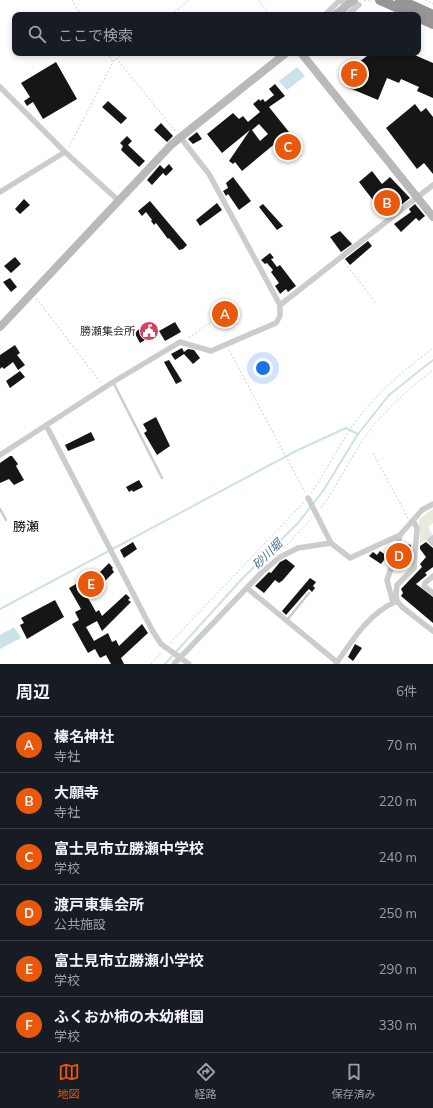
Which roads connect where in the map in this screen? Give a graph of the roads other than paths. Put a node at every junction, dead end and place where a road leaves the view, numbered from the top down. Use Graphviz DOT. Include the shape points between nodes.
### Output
graph roads {
  1 [pos="354,0"];
  2 [pos="380,0"];
  3 [pos="400,0"];
  4 [pos="414,0"];
  5 [pos="340,1"];
  6 [pos="328,12"];
  7 [pos="339,12"];
  8 [pos="351,12"];
  9 [pos="407,12"];
  10 [pos="421,17"];
  11 [pos="432,18"];
  12 [pos="282,56"];
  13 [pos="305,56"];
  14 [pos="0,87"];
  15 [pos="180,137"];
  16 [pos="65,152"];
  17 [pos="433,185"];
  18 [pos="0,192"];
  19 [pos="418,198"];
  20 [pos="118,201"];
  21 [pos="433,217"];
  22 [pos="280,305"];
  23 [pos="0,327"];
  24 [pos="113,382"];
  25 [pos="46,426"];
  26 [pos="0,455"];
  27 [pos="162,478"];
  28 [pos="308,498"];
  29 [pos="433,504"];
  30 [pos="0,509"];
  31 [pos="6,520"];
  32 [pos="412,521"];
  33 [pos="400,535"];
  34 [pos="433,538"];
  35 [pos="433,543"];
  36 [pos="331,544"];
  37 [pos="433,576"];
  38 [pos="247,588"];
  39 [pos="309,593"];
  40 [pos="433,593"];
  41 [pos="395,602"];
  42 [pos="287,620"];
  43 [pos="433,631"];
  44 [pos="181,658"];
  45 [pos="336,663"];
  46 [pos="174,664"];
  47 [pos="189,664"];
  1 -- 7 [label="street, bridge"];
  2 -- 9 [label="highway"];
  3 -- 11 [label="highway"];
  4 -- 11 [label="highway" via="422,4"];
  5 -- 6 [label="street"];
  5 -- 8 [label="street" via="359,5"];
  10 -- 11 [label="highway"];
  12 -- 15 [label="street"];
  13 -- 19 [label="street"];
  14 -- 16 [label="street"];
  15 -- 20 [label="street"];
  15 -- 22 [label="street" via="209,174"];
  16 -- 18 [label="street"];
  16 -- 20 [label="street"];
  17 -- 19 [label="street"];
  19 -- 21 [label="street"];
  19 -- 22 [label="street"];
  20 -- 23 [label="street"];
  22 -- 24 [label="street" via="280,316 276,323 211,351 180,342"];
  24 -- 25 [label="street"];
  24 -- 27 [label="lane"];
  25 -- 26 [label="street"];
  25 -- 44 [label="street" via="152,630 161,644"];
  28 -- 36 [label="street"];
  29 -- 32 [label="street" via="422,510"];
  30 -- 31 [label="lane"];
  32 -- 33 [label="street"];
  32 -- 41 [label="street" via="417,528 414,568 398,585"];
  33 -- 36 [label="street" via="350,558"];
  33 -- 41 [label="street" via="387,580"];
  34 -- 35 [label="street" via="430,540"];
  36 -- 38 [label="street" via="298,548 289,552 262,572"];
  37 -- 40 [label="street" via="424,586"];
  38 -- 42 [label="street"];
  38 -- 44 [label="street"];
  39 -- 42 [label="lane"];
  41 -- 43 [label="street"];
  41 -- 45 [label="street" via="371,617"];
  42 -- 45 [label="street"];
  44 -- 46 [label="street"];
  44 -- 47 [label="street"];
}
